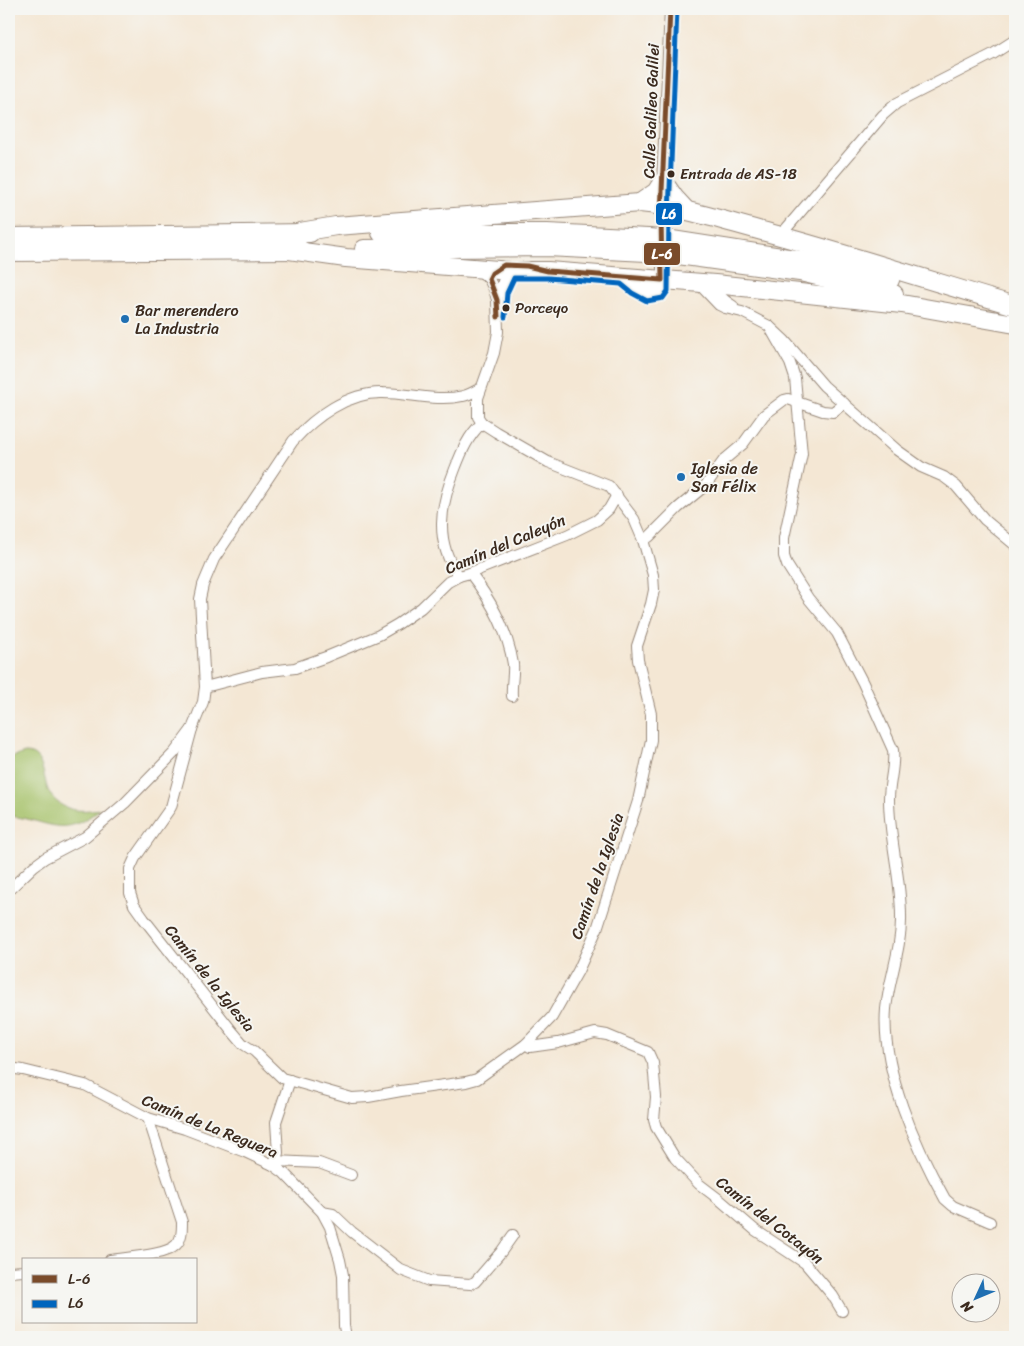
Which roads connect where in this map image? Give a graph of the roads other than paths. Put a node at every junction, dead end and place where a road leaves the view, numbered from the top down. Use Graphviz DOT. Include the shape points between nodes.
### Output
graph roads {
  1 [pos="670,9"];
  2 [pos="1015,40"];
  3 [pos="662,181"];
  4 [pos="640,203"];
  5 [pos="661,210"];
  6 [pos="686,210"];
  7 [pos="300,232"];
  8 [pos="9,237"];
  9 [pos="784,237"];
  10 [pos="647,245"];
  11 [pos="672,247"];
  12 [pos="289,250"];
  13 [pos="9,252"];
  14 [pos="497,270"];
  15 [pos="662,280"];
  16 [pos="707,283"];
  17 [pos="497,300"];
  18 [pos="1015,307"];
  19 [pos="742,312"];
  20 [pos="1015,323"];
  21 [pos="769,326"];
  22 [pos="481,388"];
  23 [pos="797,402"];
  24 [pos="844,404"];
  25 [pos="482,423"];
  26 [pos="617,495"];
  27 [pos="643,540"];
  28 [pos="1015,545"];
  29 [pos="470,573"];
  30 [pos="459,576"];
  31 [pos="204,687"];
  32 [pos="512,696"];
  33 [pos="192,729"];
  34 [pos="9,890"];
  35 [pos="526,1044"];
  36 [pos="9,1068"];
  37 [pos="290,1080"];
  38 [pos="148,1118"];
  39 [pos="274,1163"];
  40 [pos="351,1175"];
  41 [pos="322,1212"];
  42 [pos="990,1222"];
  43 [pos="513,1235"];
  44 [pos="122,1258"];
  45 [pos="22,1271"];
  46 [pos="9,1272"];
  47 [pos="842,1311"];
  48 [pos="346,1337"];
  1 -- 3 [label="street, Calle Galileo Galilei"];
  2 -- 9 [label="street" via="897,103 883,115 786,230"];
  3 -- 4 [label="highway" via="656,192"];
  3 -- 5 [label="street, Calle Galileo Galilei"];
  3 -- 6 [label="highway"];
  4 -- 5 [label="highway"];
  4 -- 7 [label="highway" via="336,226"];
  5 -- 6 [label="highway"];
  5 -- 15 [label="street, Calle Galileo Galilei"];
  6 -- 9 [label="highway"];
  7 -- 8 [label="highway"];
  7 -- 10 [label="highway" via="547,233"];
  9 -- 18 [label="highway"];
  10 -- 11 [label="highway, bridge"];
  10 -- 12 [label="highway"];
  11 -- 18 [label="highway" via="801,260"];
  11 -- 20 [label="highway" via="800,272"];
  12 -- 13 [label="highway"];
  12 -- 14 [label="highway" via="346,258"];
  14 -- 15 [label="highway" via="527,266 548,271 624,277 650,294 659,292"];
  14 -- 17 [label="street"];
  14 -- 17 [label="street" via="505,276"];
  15 -- 16 [label="highway"];
  16 -- 19 [label="street"];
  16 -- 19 [label="street" via="719,305"];
  16 -- 20 [label="highway" via="902,304"];
  17 -- 22 [label="street" via="496,346"];
  19 -- 21 [label="street"];
  21 -- 23 [label="street" via="790,364"];
  21 -- 24 [label="street"];
  22 -- 25 [label="street" via="477,407"];
  22 -- 31 [label="street" via="465,396 445,398 370,394 328,411 293,441 208,571 200,598"];
  23 -- 24 [label="street" via="834,412"];
  23 -- 27 [label="street" via="784,400 764,415 706,485"];
  23 -- 42 [label="street" via="802,454 784,538 784,556 808,598 837,634 863,683 892,750 894,762 889,798 902,914 886,1011 893,1073 914,1137 945,1199 953,1206"];
  24 -- 28 [label="street" via="897,450 956,486 985,520"];
  25 -- 26 [label="street, Camín de la Iglesia" via="548,462 602,482"];
  25 -- 30 [label="street" via="467,438 442,508 446,553"];
  26 -- 27 [label="street, Camín de la Iglesia" via="634,519"];
  26 -- 29 [label="street, Camín del Caleyón" via="597,520"];
  27 -- 35 [label="street, Camín de la Iglesia" via="654,590 637,646 652,727 638,801 597,929 578,971 552,1017"];
  29 -- 30 [label="street, Camín del Caleyón"];
  29 -- 32 [label="street" via="497,616 509,648 513,666"];
  30 -- 31 [label="street, Camín del Caleyón" via="421,608 379,635 295,668 262,672"];
  31 -- 33 [label="street" via="203,702"];
  33 -- 34 [label="street" via="174,753 125,804 85,836 34,866"];
  33 -- 37 [label="street, Camín de la Iglesia" via="171,807 130,869 130,893 144,919 243,1044 276,1073"];
  35 -- 37 [label="street, Camín de la Iglesia" via="477,1079 368,1097 352,1098"];
  35 -- 47 [label="street, Camín del Cotayón" via="530,1047 558,1043 595,1033 648,1052 653,1063 656,1128 675,1158 699,1184 755,1230 805,1263"];
  36 -- 38 [label="street, Camín de La Reguera" via="85,1085"];
  37 -- 39 [label="street" via="276,1122 278,1153"];
  38 -- 39 [label="street, Camín de La Reguera"];
  38 -- 44 [label="street" via="182,1222 181,1235 170,1249"];
  39 -- 40 [label="street" via="319,1163"];
  39 -- 41 [label="street, Camín de La Reguera"];
  41 -- 43 [label="street" via="333,1214 401,1270 429,1281 474,1282"];
  41 -- 48 [label="street, Camín de La Reguera" via="330,1227 343,1275"];
  45 -- 46 [label="street"];
}
